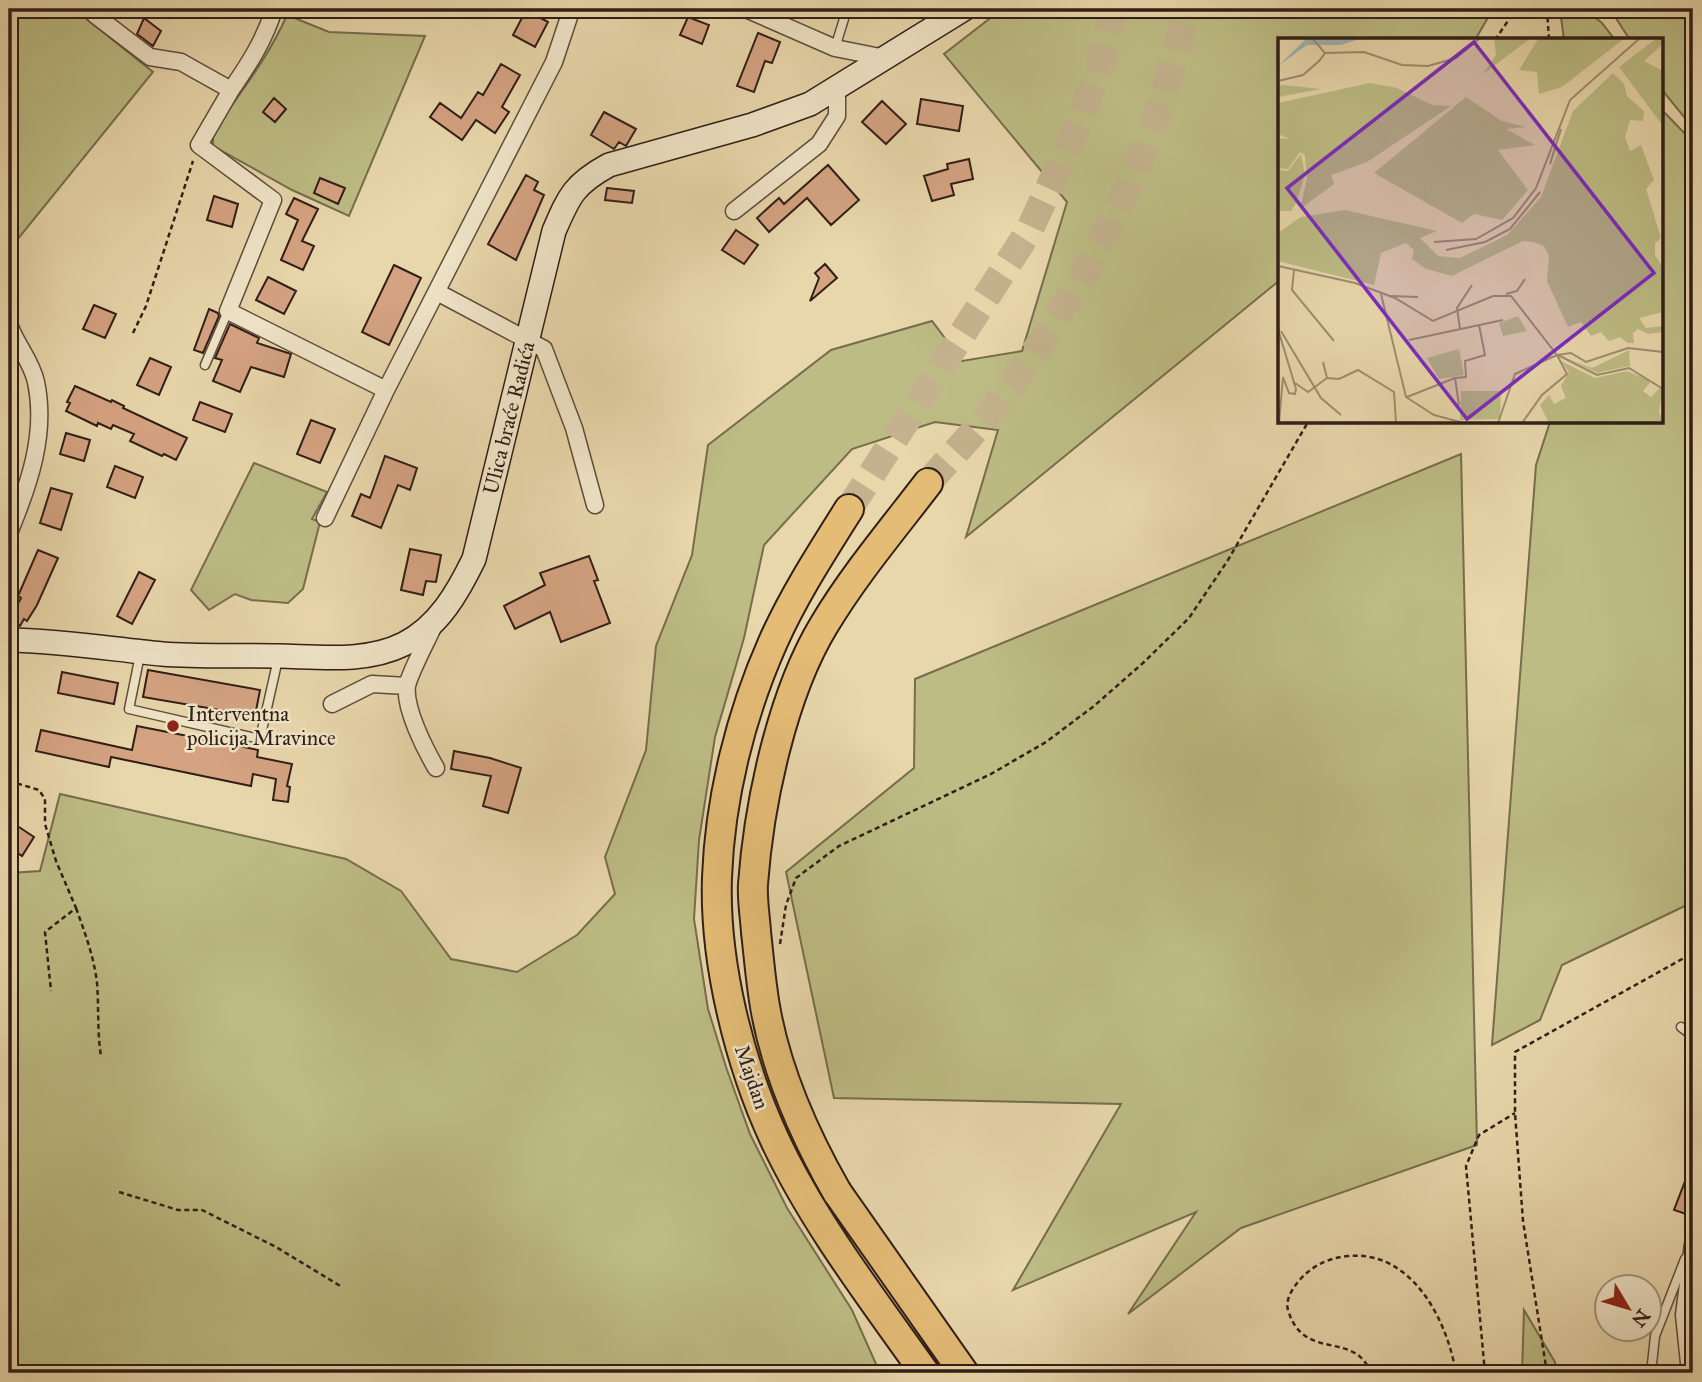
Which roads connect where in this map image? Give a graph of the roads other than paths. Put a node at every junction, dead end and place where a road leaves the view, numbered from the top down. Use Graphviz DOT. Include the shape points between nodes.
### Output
graph roads {
  1 [pos="274,9"];
  2 [pos="746,9"];
  3 [pos="848,9"];
  4 [pos="964,9"];
  5 [pos="95,15"];
  6 [pos="569,17"];
  7 [pos="835,48"];
  8 [pos="885,58"];
  9 [pos="837,87"];
  10 [pos="231,90"];
  11 [pos="734,211"];
  12 [pos="437,292"];
  13 [pos="228,311"];
  14 [pos="9,324"];
  15 [pos="528,340"];
  16 [pos="205,365"];
  17 [pos="386,390"];
  18 [pos="928,484"];
  19 [pos="595,505"];
  20 [pos="849,509"];
  21 [pos="325,518"];
  22 [pos="9,533"];
  23 [pos="437,619"];
  24 [pos="9,640"];
  25 [pos="140,651"];
  26 [pos="279,656"];
  27 [pos="407,686"];
  28 [pos="332,704"];
  29 [pos="436,768"];
  30 [pos="1681,1027"];
  31 [pos="1693,1036"];
  32 [pos="1693,1244"];
  33 [pos="925,1373"];
  34 [pos="964,1373"];
  35 [pos="1651,1373"];
  36 [pos="1690,1373"];
  1 -- 10 [label="street" via="253,58"];
  2 -- 7 [label="street"];
  3 -- 7 [label="lane"];
  4 -- 8 [label="main road, Ulica braće Radića"];
  5 -- 10 [label="street" via="150,57 181,62"];
  6 -- 12 [label="street" via="554,62"];
  7 -- 8 [label="street"];
  8 -- 9 [label="main road, Ulica braće Radića"];
  9 -- 11 [label="street" via="837,116 818,144"];
  9 -- 15 [label="main road, Ulica braće Radića" via="810,104 752,125 609,165 590,175 569,195 554,231"];
  10 -- 13 [label="street" via="199,145 273,200"];
  12 -- 15 [label="street"];
  12 -- 17 [label="street"];
  13 -- 16 [label="lane"];
  13 -- 17 [label="street"];
  14 -- 22 [label="street" via="28,357 36,383 40,438"];
  15 -- 19 [label="street" via="544,349 555,374"];
  15 -- 23 [label="main road, Ulica braće Radića" via="474,559 457,594"];
  17 -- 21 [label="street"];
  18 -- 34 [label="highway, Majdan, bridge" via="823,626 795,687 767,782 753,886 768,938 766,1013 789,1095 809,1142 837,1192"];
  20 -- 33 [label="highway, Majdan" via="773,642 746,715 724,814 717,877 720,942 744,1063 774,1138 810,1204"];
  23 -- 26 [label="main road, Ulica braće Radića" via="406,643 371,656"];
  23 -- 27 [label="street"];
  24 -- 25 [label="main road, Ulica braće Radića"];
  25 -- 26 [label="main road, Ulica braće Radića"];
  25 -- 26 [label="lane" via="129,709 260,739"];
  27 -- 28 [label="street" via="372,684"];
  27 -- 29 [label="street" via="412,718"];
  30 -- 31 [label="lane"];
  32 -- 35 [label="lane" via="1655,1336"];
  32 -- 36 [label="street" via="1684,1315"];
}
